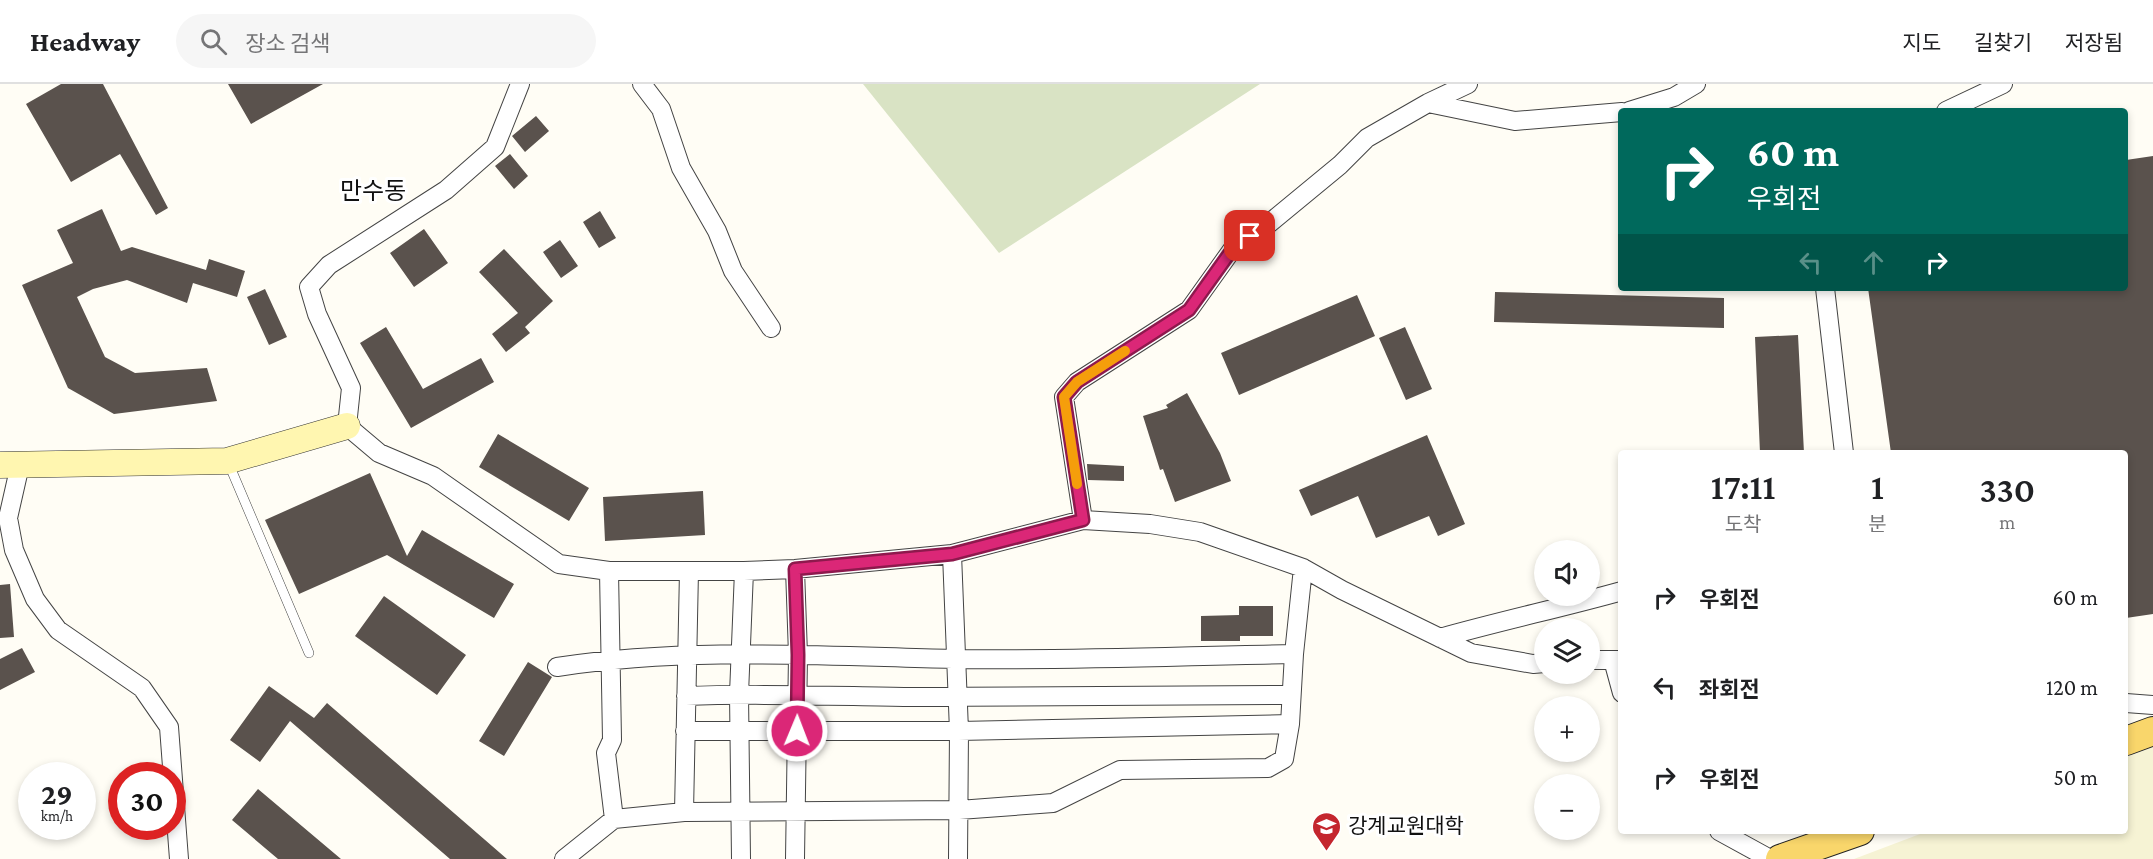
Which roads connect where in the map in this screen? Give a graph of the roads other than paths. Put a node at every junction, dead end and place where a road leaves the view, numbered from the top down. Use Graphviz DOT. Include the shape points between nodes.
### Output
graph roads {
  1 [pos="520,84"];
  2 [pos="642,84"];
  3 [pos="1468,84"];
  4 [pos="1696,84"];
  5 [pos="2003,84"];
  6 [pos="1428,103"];
  7 [pos="1639,108"];
  8 [pos="1952,108"];
  9 [pos="1618,112"];
  10 [pos="1825,291"];
  11 [pos="771,328"];
  12 [pos="347,426"];
  13 [pos="1844,450"];
  14 [pos="227,460"];
  15 [pos="10,465"];
  16 [pos="1083,520"];
  17 [pos="952,554"];
  18 [pos="1304,568"];
  19 [pos="795,569"];
  20 [pos="609,571"];
  21 [pos="689,571"];
  22 [pos="744,571"];
  23 [pos="1618,592"];
  24 [pos="1440,638"];
  25 [pos="309,653"];
  26 [pos="1294,654"];
  27 [pos="687,655"];
  28 [pos="740,655"];
  29 [pos="798,655"];
  30 [pos="610,659"];
  31 [pos="956,659"];
  32 [pos="1600,660"];
  33 [pos="1617,660"];
  34 [pos="1534,664"];
  35 [pos="557,667"];
  36 [pos="739,694"];
  37 [pos="1290,695"];
  38 [pos="686,696"];
  39 [pos="797,696"];
  40 [pos="958,697"];
  41 [pos="2128,703"];
  42 [pos="2153,705"];
  43 [pos="1290,724"];
  44 [pos="959,730"];
  45 [pos="685,731"];
  46 [pos="797,731"];
  47 [pos="741,732"];
  48 [pos="2153,732"];
  49 [pos="2128,740"];
  50 [pos="959,810"];
  51 [pos="684,812"];
  52 [pos="795,812"];
  53 [pos="741,813"];
  54 [pos="614,819"];
  55 [pos="1724,834"];
  56 [pos="1851,834"];
  57 [pos="179,859"];
  58 [pos="564,859"];
  59 [pos="741,859"];
  60 [pos="795,859"];
  61 [pos="958,859"];
  62 [pos="1770,859"];
  63 [pos="1780,859"];
  1 -- 12 [label="street" via="495,147 446,190 329,265 309,287 351,388"];
  2 -- 11 [label="street" via="661,109 681,168 717,231 733,271"];
  3 -- 6 [label="street"];
  4 -- 7 [label="street" via="1674,97"];
  5 -- 8 [label="street"];
  6 -- 9 [label="street" via="1515,121"];
  6 -- 16 [label="street" via="1367,138 1266,226 1234,247 1189,310 1077,382 1064,397"];
  10 -- 13 [label="street"];
  12 -- 14 [label="street"];
  12 -- 20 [label="street" via="378,453 433,476 559,564"];
  14 -- 15 [label="street"];
  14 -- 25 [label="lane"];
  15 -- 57 [label="street" via="8,518 14,550 35,599 58,630 142,688 169,727"];
  16 -- 17 [label="street"];
  16 -- 18 [label="street" via="1200,532"];
  17 -- 19 [label="street"];
  17 -- 31 [label="street"];
  18 -- 24 [label="street"];
  18 -- 26 [label="street"];
  19 -- 22 [label="street"];
  19 -- 29 [label="street"];
  20 -- 21 [label="street"];
  20 -- 30 [label="street"];
  21 -- 22 [label="street"];
  21 -- 27 [label="street"];
  22 -- 28 [label="street"];
  23 -- 24 [label="street"];
  24 -- 34 [label="street" via="1472,653"];
  26 -- 31 [label="street"];
  26 -- 37 [label="street"];
  27 -- 28 [label="street"];
  27 -- 30 [label="street"];
  27 -- 38 [label="street"];
  28 -- 29 [label="street"];
  28 -- 36 [label="street"];
  29 -- 31 [label="street"];
  29 -- 39 [label="street"];
  30 -- 35 [label="street"];
  30 -- 54 [label="street" via="612,740 606,753"];
  31 -- 40 [label="street"];
  32 -- 33 [label="street"];
  36 -- 38 [label="street"];
  36 -- 39 [label="street"];
  36 -- 47 [label="street"];
  37 -- 40 [label="street"];
  37 -- 43 [label="street"];
  38 -- 45 [label="street"];
  39 -- 40 [label="street"];
  39 -- 46 [label="street"];
  40 -- 44 [label="street"];
  41 -- 42 [label="street"];
  43 -- 44 [label="street"];
  43 -- 50 [label="street" via="1284,759 1268,768 1120,770 1053,803"];
  44 -- 46 [label="street"];
  44 -- 50 [label="street"];
  45 -- 47 [label="street"];
  45 -- 51 [label="street"];
  46 -- 47 [label="street"];
  46 -- 52 [label="street"];
  47 -- 53 [label="street"];
  48 -- 49 [label="main road"];
  50 -- 52 [label="street"];
  50 -- 61 [label="street"];
  51 -- 53 [label="street"];
  51 -- 54 [label="street"];
  52 -- 53 [label="street"];
  52 -- 60 [label="street"];
  53 -- 59 [label="street"];
  54 -- 58 [label="street"];
  55 -- 62 [label="street"];
  56 -- 63 [label="main road"];
}
